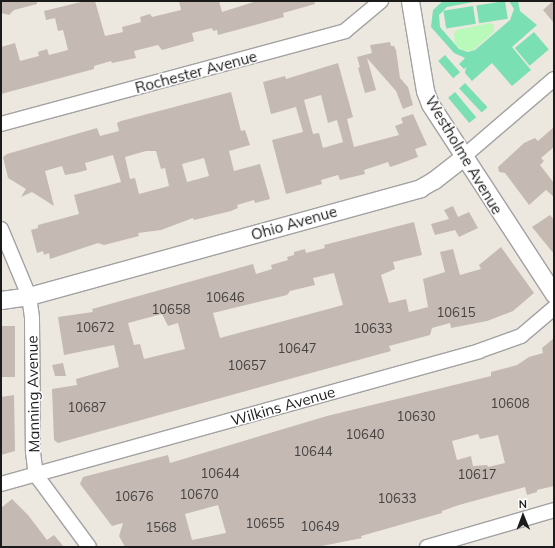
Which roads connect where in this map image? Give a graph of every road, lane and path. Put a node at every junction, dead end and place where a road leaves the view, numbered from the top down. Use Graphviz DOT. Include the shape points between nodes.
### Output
graph roads {
  1 [pos="381,1"];
  2 [pos="410,1"];
  3 [pos="554,79"];
  4 [pos="1,124"];
  5 [pos="463,157"];
  6 [pos="1,229"];
  7 [pos="554,294"];
  8 [pos="29,296"];
  9 [pos="1,300"];
  10 [pos="554,308"];
  11 [pos="36,476"];
  12 [pos="1,484"];
  13 [pos="554,510"];
  14 [pos="455,543"];
  15 [pos="89,547"];
  16 [pos="427,547"];
  1 -- 4 [label="street, Rochester Avenue" via="345,31"];
  2 -- 5 [label="street, Westholme Avenue" via="425,91 430,104"];
  3 -- 5 [label="street, Ohio Avenue"];
  5 -- 7 [label="street, Westholme Avenue"];
  5 -- 8 [label="street, Ohio Avenue" via="420,188"];
  6 -- 8 [label="street, Manning Avenue"];
  8 -- 9 [label="street, Ohio Avenue"];
  8 -- 11 [label="street, Manning Avenue" via="32,318 33,452"];
  10 -- 11 [label="street, Wilkins Avenue" via="521,336 479,351"];
  11 -- 12 [label="street, Wilkins Avenue"];
  11 -- 15 [label="street, Manning Avenue"];
  13 -- 14 [label="street"];
  14 -- 16 [label="street"];
}
